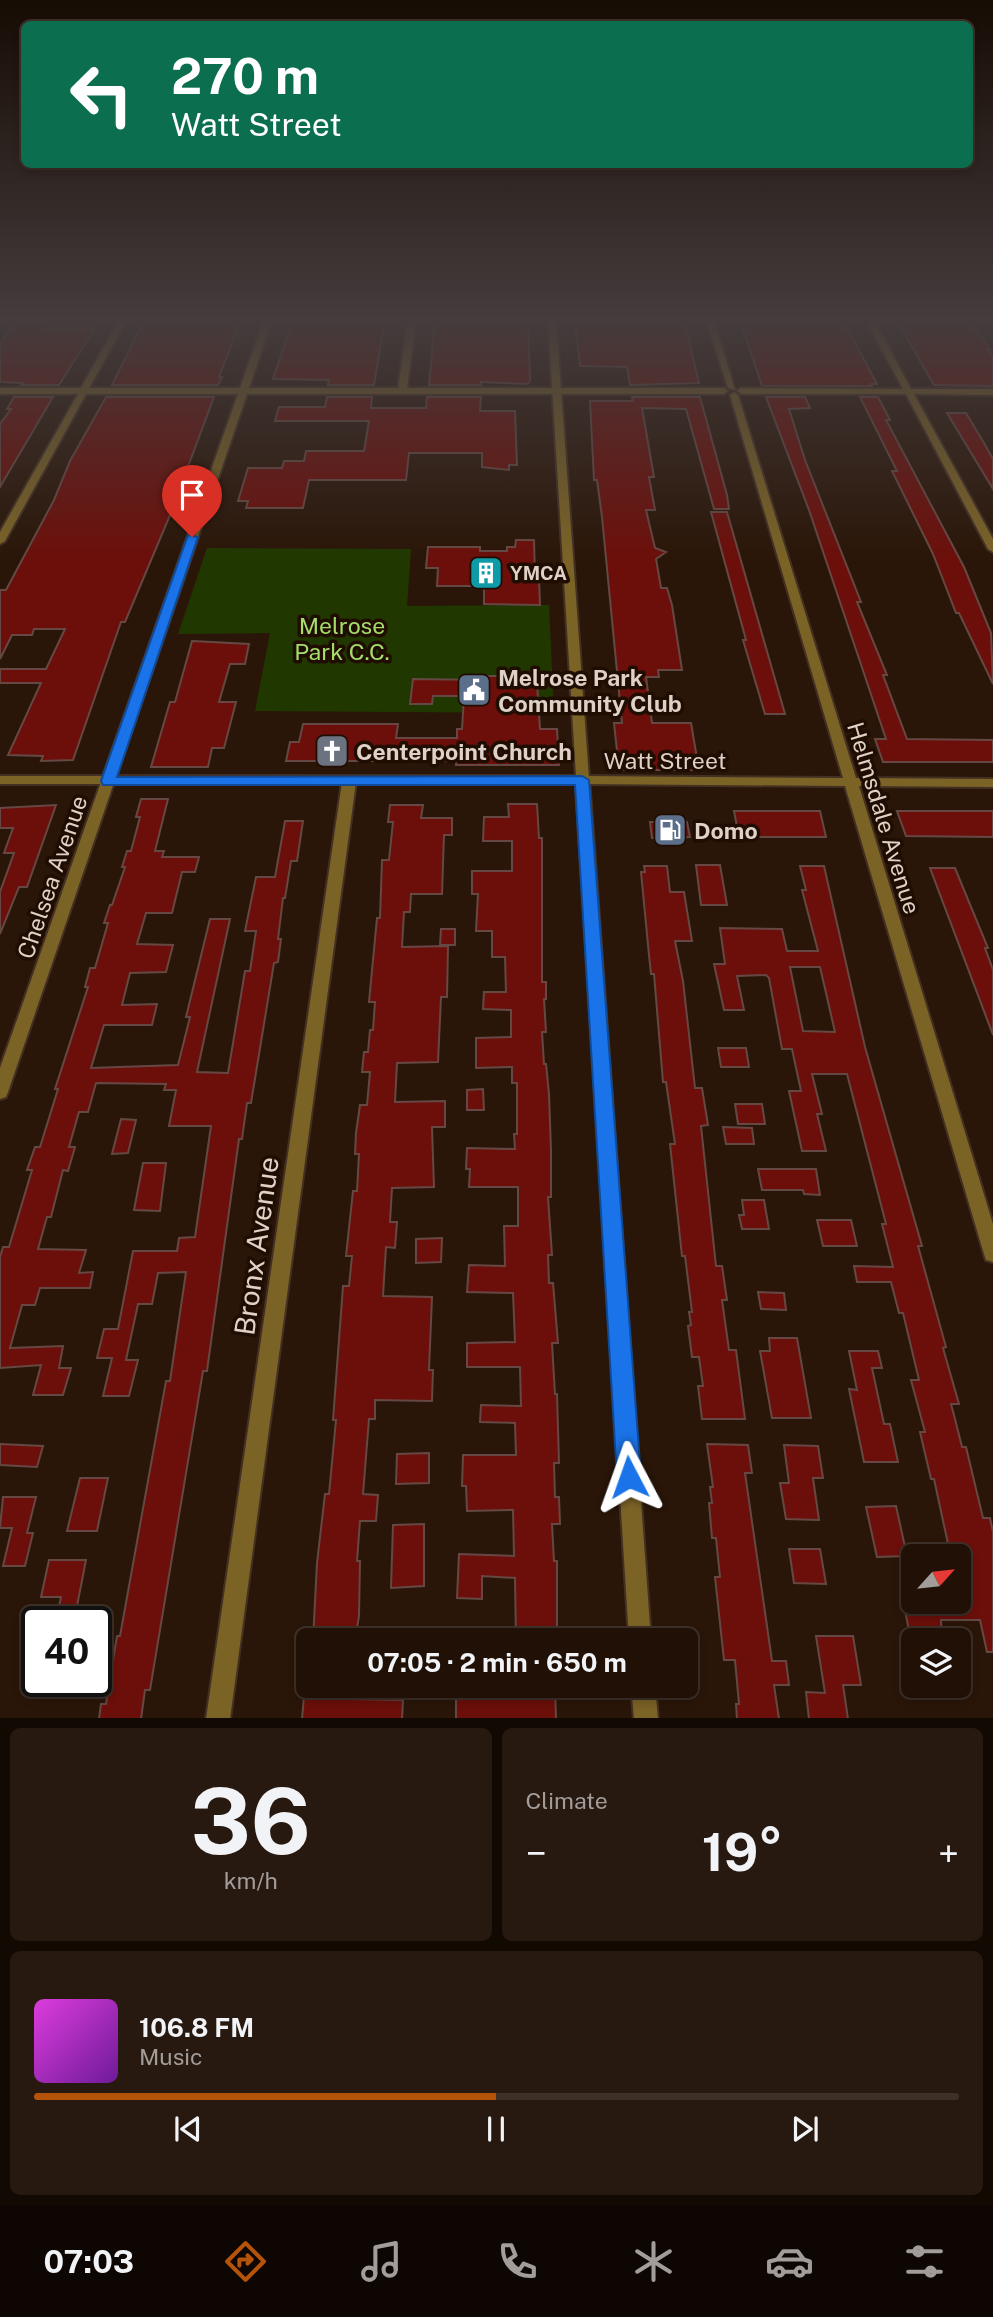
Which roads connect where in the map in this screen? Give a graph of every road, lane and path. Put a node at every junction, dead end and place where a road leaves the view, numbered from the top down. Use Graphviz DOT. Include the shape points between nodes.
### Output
graph roads {
  1 [pos="79,400"];
  2 [pos="239,400"];
  3 [pos="558,400"];
  4 [pos="736,400"];
  5 [pos="913,400"];
  6 [pos="0,541"];
  7 [pos="993,549"];
  8 [pos="0,780"];
  9 [pos="582,780"];
  10 [pos="108,781"];
  11 [pos="349,782"];
  12 [pos="852,783"];
  13 [pos="993,783"];
  14 [pos="0,1091"];
  15 [pos="993,1254"];
  16 [pos="639,1628"];
  17 [pos="644,1698"];
  18 [pos="218,1718"];
  19 [pos="646,1718"];
  1 -- 6 [label="street"];
  2 -- 10 [label="street, Chelsea Avenue"];
  3 -- 9 [label="street"];
  4 -- 12 [label="street, Helmsdale Avenue"];
  5 -- 7 [label="street"];
  8 -- 10 [label="street, Watt Street"];
  9 -- 11 [label="street, Watt Street"];
  9 -- 12 [label="street, Watt Street"];
  9 -- 16 [label="street"];
  10 -- 11 [label="street, Watt Street"];
  10 -- 14 [label="street, Chelsea Avenue"];
  11 -- 18 [label="street, Bronx Avenue"];
  12 -- 13 [label="street, Watt Street"];
  12 -- 15 [label="street, Helmsdale Avenue"];
  17 -- 19 [label="street"];
}
